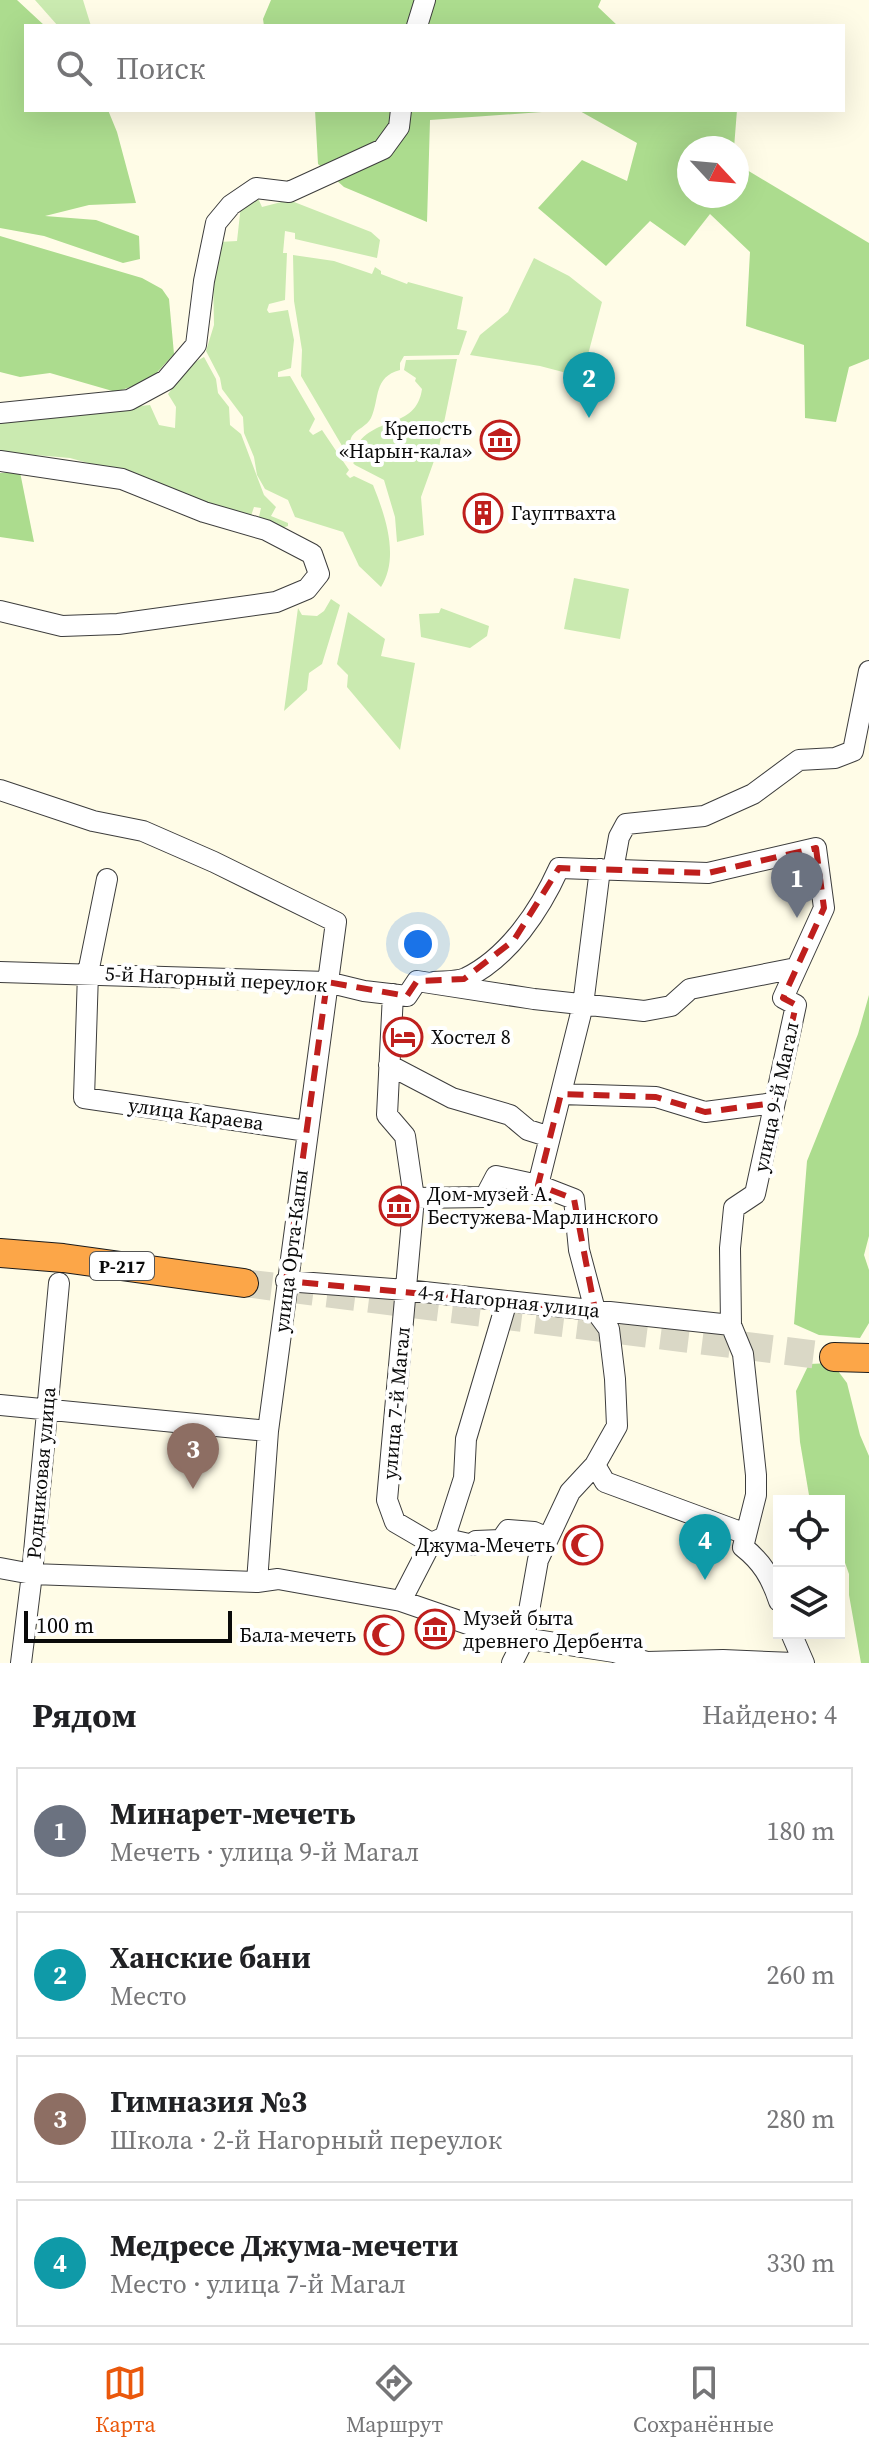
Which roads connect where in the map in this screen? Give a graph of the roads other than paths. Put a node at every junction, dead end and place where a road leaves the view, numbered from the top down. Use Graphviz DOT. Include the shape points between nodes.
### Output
graph roads {
  1 [pos="425,0"];
  2 [pos="418,24"];
  3 [pos="401,112"];
  4 [pos="0,413"];
  5 [pos="0,461"];
  6 [pos="0,611"];
  7 [pos="869,671"];
  8 [pos="0,790"];
  9 [pos="607,870"];
  10 [pos="107,879"];
  11 [pos="796,968"];
  12 [pos="0,972"];
  13 [pos="88,973"];
  14 [pos="327,982"];
  15 [pos="434,982"];
  16 [pos="393,994"];
  17 [pos="583,1005"];
  18 [pos="389,1065"];
  19 [pos="561,1094"];
  20 [pos="774,1103"];
  21 [pos="307,1131"];
  22 [pos="550,1137"];
  23 [pos="538,1185"];
  24 [pos="414,1198"];
  25 [pos="0,1253"];
  26 [pos="286,1281"];
  27 [pos="59,1283"];
  28 [pos="244,1283"];
  29 [pos="406,1290"];
  30 [pos="507,1301"];
  31 [pos="595,1310"];
  32 [pos="731,1325"];
  33 [pos="834,1357"];
  34 [pos="869,1358"];
  35 [pos="0,1405"];
  36 [pos="48,1408"];
  37 [pos="268,1431"];
  38 [pos="595,1465"];
  39 [pos="746,1534"];
  40 [pos="548,1538"];
  41 [pos="436,1540"];
  42 [pos="1,1568"];
  43 [pos="32,1574"];
  44 [pos="257,1582"];
  45 [pos="773,1585"];
  46 [pos="401,1601"];
  47 [pos="524,1639"];
  48 [pos="794,1639"];
  49 [pos="647,1662"];
  50 [pos="21,1663"];
  51 [pos="512,1663"];
  52 [pos="532,1663"];
  53 [pos="794,1663"];
  54 [pos="804,1663"];
  1 -- 2 [label="street"];
  3 -- 4 [label="street" via="399,127 383,149 289,192 256,188 231,205 216,223 196,345 166,380 129,400"];
  5 -- 6 [label="street" via="122,479 266,530 312,554 319,574 307,589 276,602 118,624 62,626"];
  7 -- 9 [label="street" via="853,751 799,760 753,794 704,816 626,824"];
  8 -- 14 [label="street, улица Орта-Капы" via="93,821 143,831 336,922"];
  9 -- 11 [label="street, улица 9-й Магал" via="708,873 816,848 824,908"];
  9 -- 15 [label="street, 5-й Нагорный переулок" via="559,868 547,895 514,940 464,979"];
  9 -- 17 [label="street"];
  10 -- 13 [label="street"];
  11 -- 17 [label="street" via="690,989 671,1006 644,1011"];
  11 -- 20 [label="street, улица 9-й Магал" via="783,998 796,1005"];
  12 -- 13 [label="street, 5-й Нагорный переулок"];
  13 -- 14 [label="street, 5-й Нагорный переулок"];
  13 -- 21 [label="street, улица Караева" via="84,1098"];
  14 -- 16 [label="street, 5-й Нагорный переулок"];
  14 -- 21 [label="street, улица Орта-Капы"];
  15 -- 16 [label="street, 5-й Нагорный переулок" via="417,981 407,996"];
  15 -- 17 [label="street"];
  16 -- 18 [label="street, улица 7-й Магал"];
  17 -- 19 [label="street"];
  18 -- 22 [label="street" via="452,1098 510,1115 528,1130"];
  18 -- 24 [label="street, улица 7-й Магал" via="387,1115 405,1136"];
  19 -- 20 [label="street" via="656,1097 705,1112"];
  19 -- 22 [label="street"];
  20 -- 32 [label="street, улица 9-й Магал" via="755,1194 734,1208"];
  21 -- 26 [label="street, улица Орта-Капы"];
  22 -- 23 [label="street"];
  23 -- 24 [label="street" via="496,1176 485,1197"];
  23 -- 31 [label="street" via="574,1199 579,1250"];
  24 -- 29 [label="street, улица 7-й Магал"];
  25 -- 28 [label="highway, Р-217"];
  26 -- 29 [label="street, 4-я Нагорная улица"];
  26 -- 37 [label="street, улица Орта-Капы"];
  27 -- 36 [label="street, Родниковая улица"];
  29 -- 30 [label="street, 4-я Нагорная улица"];
  29 -- 41 [label="street, улица 7-й Магал" via="387,1500 395,1522"];
  30 -- 31 [label="street, 4-я Нагорная улица"];
  30 -- 41 [label="street" via="466,1439 464,1478 445,1537"];
  31 -- 32 [label="street, 4-я Нагорная улица"];
  31 -- 38 [label="street" via="609,1329 617,1426"];
  32 -- 39 [label="street" via="743,1354 755,1450 756,1495"];
  33 -- 34 [label="highway"];
  35 -- 36 [label="street"];
  36 -- 37 [label="street"];
  36 -- 43 [label="street, Родниковая улица"];
  37 -- 44 [label="street, улица Орта-Капы"];
  38 -- 39 [label="street" via="605,1482"];
  38 -- 40 [label="street" via="570,1492"];
  39 -- 45 [label="street" via="743,1547 759,1559"];
  40 -- 41 [label="street" via="515,1529 501,1540 473,1545"];
  40 -- 47 [label="street" via="538,1560"];
  41 -- 46 [label="street"];
  42 -- 43 [label="street"];
  43 -- 44 [label="street"];
  43 -- 50 [label="street, Родниковая улица"];
  44 -- 46 [label="street" via="278,1579"];
  46 -- 47 [label="street"];
  47 -- 49 [label="street"];
  47 -- 51 [label="street"];
  47 -- 52 [label="street"];
  48 -- 54 [label="street"];
  49 -- 53 [label="street"];
}
